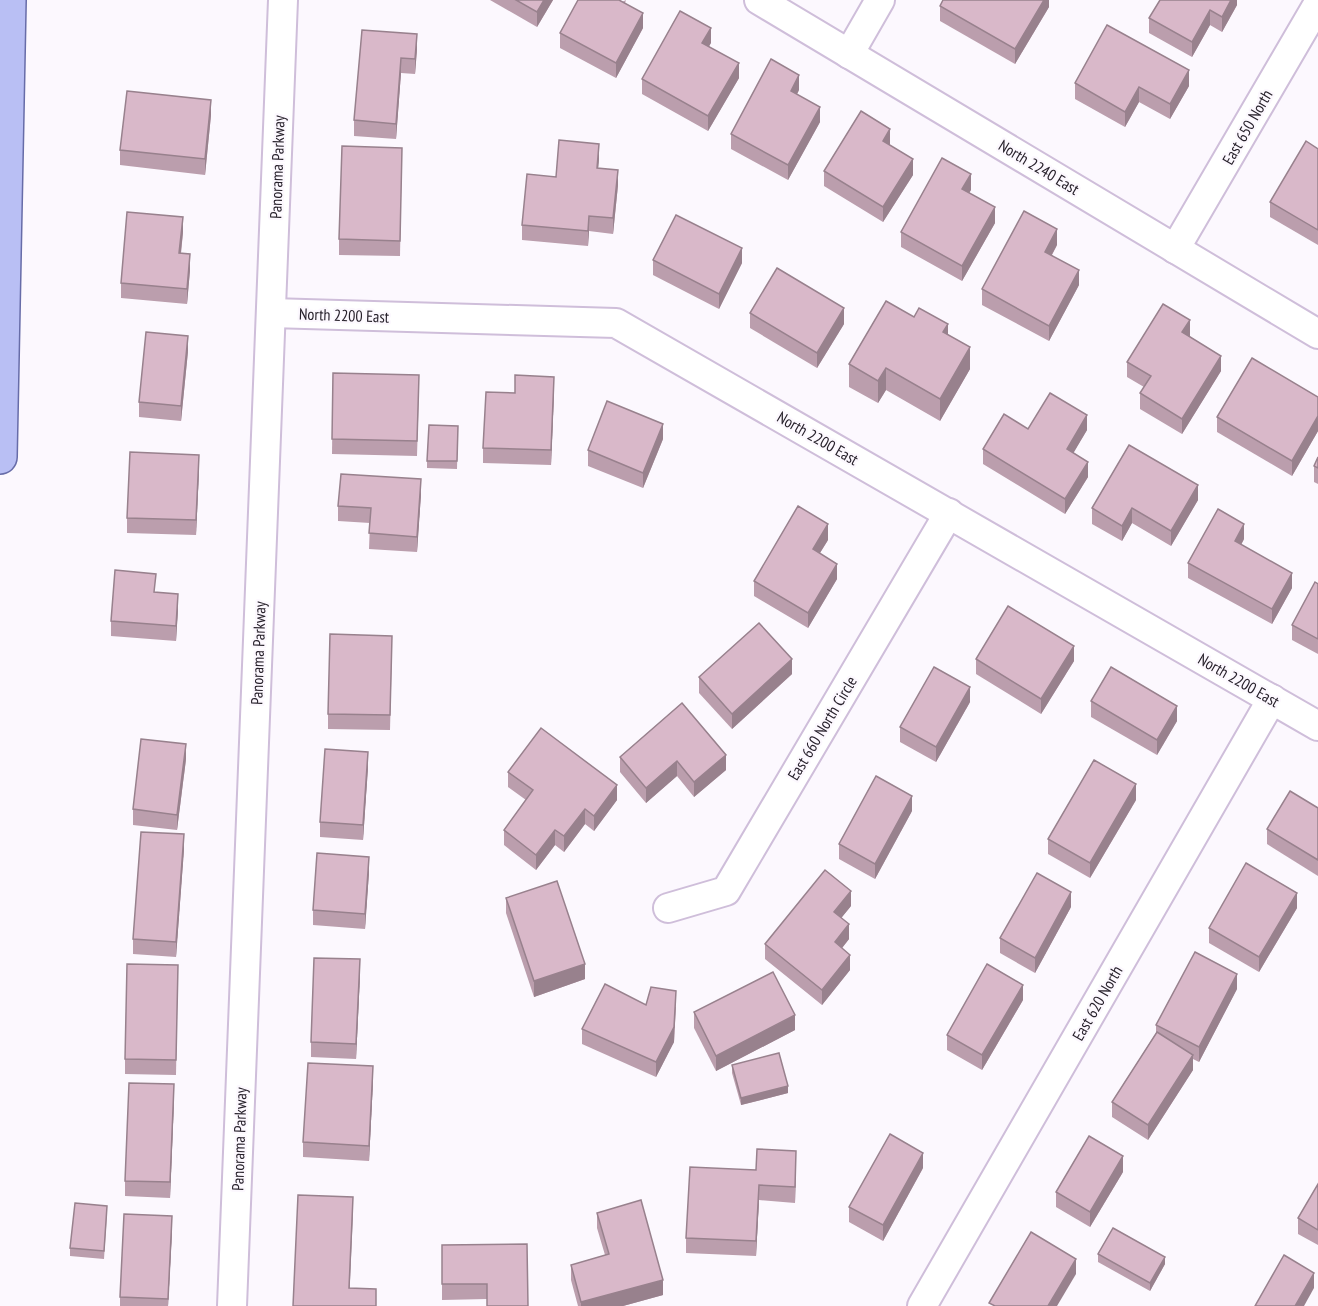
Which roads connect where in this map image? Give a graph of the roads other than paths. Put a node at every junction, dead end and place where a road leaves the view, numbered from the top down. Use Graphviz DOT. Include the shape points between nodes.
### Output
graph roads {
  1 [pos="9,0"];
  2 [pos="283,0"];
  3 [pos="759,0"];
  4 [pos="880,0"];
  5 [pos="1318,4"];
  6 [pos="849,54"];
  7 [pos="1175,249"];
  8 [pos="271,313"];
  9 [pos="1318,334"];
  10 [pos="0,457"];
  11 [pos="949,513"];
  12 [pos="1272,699"];
  13 [pos="1318,726"];
  14 [pos="668,908"];
  15 [pos="232,1306"];
  16 [pos="922,1306"];
  1 -- 10 [label="main road"];
  2 -- 8 [label="street, Panorama Parkway"];
  3 -- 6 [label="street, North 2240 East"];
  4 -- 6 [label="street"];
  5 -- 7 [label="street, East 650 North"];
  6 -- 7 [label="street, North 2240 East"];
  7 -- 9 [label="street, North 2240 East"];
  8 -- 11 [label="street, North 2200 East" via="616,323"];
  8 -- 15 [label="street, Panorama Parkway"];
  11 -- 12 [label="street, North 2200 East"];
  11 -- 14 [label="street, East 660 North Circle" via="726,891"];
  12 -- 13 [label="street, North 2200 East"];
  12 -- 16 [label="street, East 620 North"];
}
